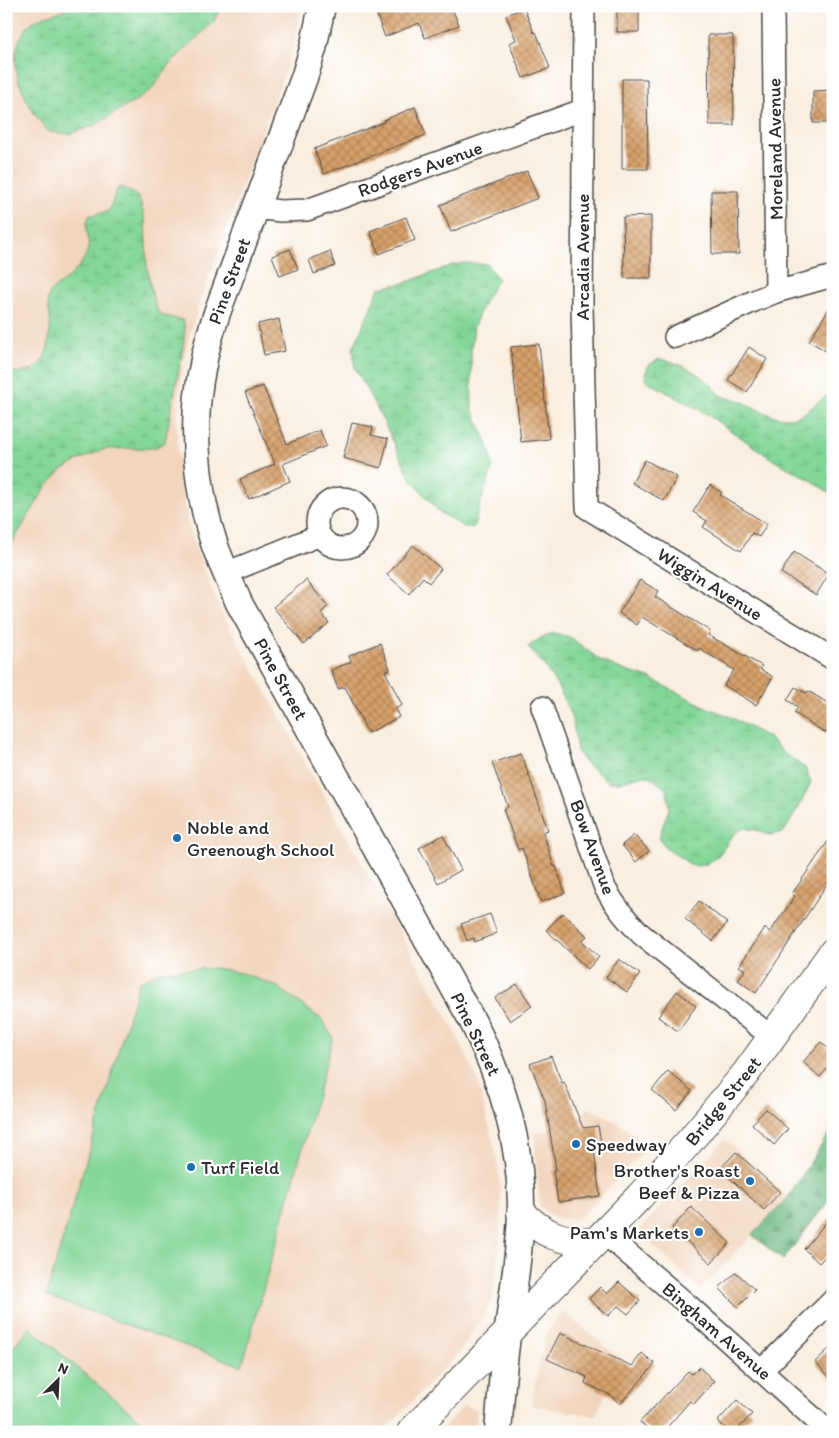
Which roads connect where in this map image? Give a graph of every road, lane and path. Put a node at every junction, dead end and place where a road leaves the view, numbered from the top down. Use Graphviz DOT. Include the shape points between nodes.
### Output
graph roads {
  1 [pos="322,6"];
  2 [pos="584,6"];
  3 [pos="773,6"];
  4 [pos="582,110"];
  5 [pos="256,208"];
  6 [pos="833,276"];
  7 [pos="776,292"];
  8 [pos="675,337"];
  9 [pos="587,508"];
  10 [pos="320,535"];
  11 [pos="226,573"];
  12 [pos="833,659"];
  13 [pos="542,707"];
  14 [pos="833,952"];
  15 [pos="773,1038"];
  16 [pos="521,1212"];
  17 [pos="599,1238"];
  18 [pos="833,1300"];
  19 [pos="508,1332"];
  20 [pos="762,1370"];
  21 [pos="411,1432"];
  22 [pos="498,1432"];
  23 [pos="829,1432"];
  1 -- 5 [label="street, Pine Street" via="304,78"];
  2 -- 4 [label="street, Arcadia Avenue"];
  3 -- 7 [label="street, Moreland Avenue"];
  4 -- 5 [label="street, Rodgers Avenue" via="307,210"];
  4 -- 9 [label="street, Arcadia Avenue"];
  5 -- 11 [label="street, Pine Street" via="215,319 198,394 198,448 204,500 215,546"];
  6 -- 7 [label="street"];
  7 -- 8 [label="street"];
  9 -- 12 [label="street, Wiggin Avenue"];
  10 -- 11 [label="street"];
  11 -- 16 [label="street, Pine Street" via="252,627 485,1047 496,1071 516,1151"];
  13 -- 15 [label="street, Bow Avenue" via="605,888 616,907 642,935"];
  14 -- 15 [label="main road, Bridge Street"];
  15 -- 17 [label="main road, Bridge Street" via="720,1107"];
  16 -- 17 [label="main road" via="534,1225 552,1235 568,1240"];
  16 -- 19 [label="street, Pine Street"];
  17 -- 19 [label="main road, Bridge Street"];
  17 -- 20 [label="street, Bingham Avenue"];
  18 -- 20 [label="street"];
  19 -- 21 [label="main road, Bridge Street"];
  19 -- 22 [label="street, Pine Street"];
  20 -- 23 [label="street, Bingham Avenue"];
}
